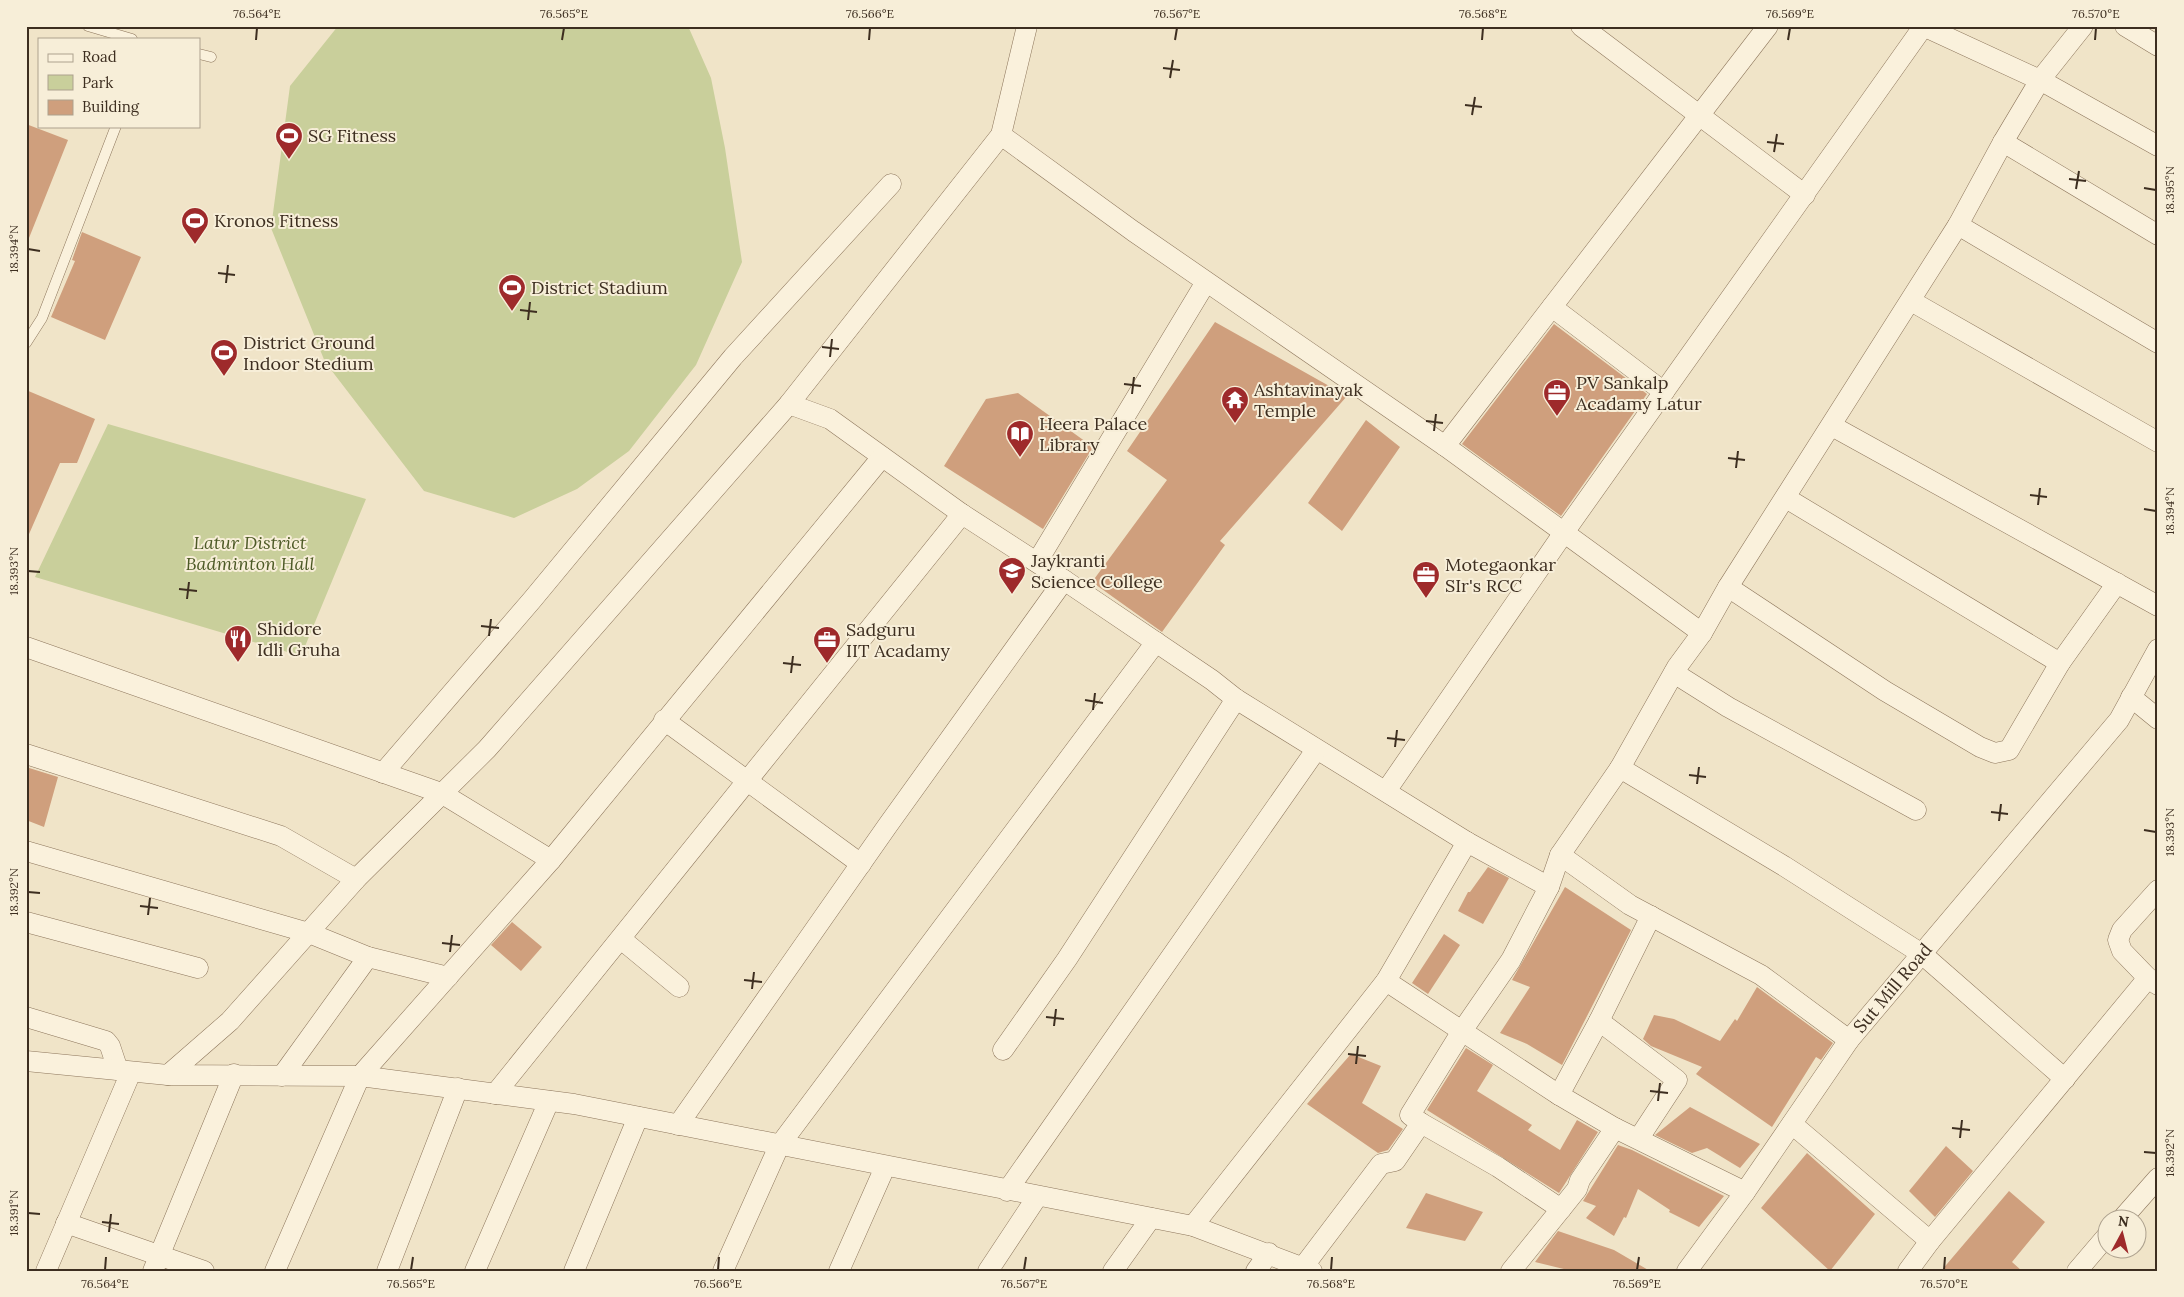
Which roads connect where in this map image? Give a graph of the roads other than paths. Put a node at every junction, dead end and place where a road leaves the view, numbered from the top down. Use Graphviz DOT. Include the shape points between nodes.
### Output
graph roads {
  1 [pos="88,26"];
  2 [pos="1027,26"];
  3 [pos="1581,26"];
  4 [pos="1768,26"];
  5 [pos="1923,26"];
  6 [pos="2083,26"];
  7 [pos="2125,26"];
  8 [pos="129,38"];
  9 [pos="2158,46"];
  10 [pos="200,54"];
  11 [pos="212,57"];
  12 [pos="2040,80"];
  13 [pos="1699,116"];
  14 [pos="115,128"];
  15 [pos="1001,135"];
  16 [pos="2003,142"];
  17 [pos="2158,146"];
  18 [pos="891,184"];
  19 [pos="1805,195"];
  20 [pos="1958,225"];
  21 [pos="2155,227"];
  22 [pos="1206,282"];
  23 [pos="1911,301"];
  24 [pos="1552,307"];
  25 [pos="26,343"];
  26 [pos="2158,343"];
  27 [pos="1664,392"];
  28 [pos="789,404"];
  29 [pos="1832,426"];
  30 [pos="2158,442"];
  31 [pos="1445,446"];
  32 [pos="882,456"];
  33 [pos="1786,498"];
  34 [pos="962,514"];
  35 [pos="1565,531"];
  36 [pos="1037,562"];
  37 [pos="1064,580"];
  38 [pos="2117,583"];
  39 [pos="1728,587"];
  40 [pos="2158,606"];
  41 [pos="1702,633"];
  42 [pos="1156,642"];
  43 [pos="26,647"];
  44 [pos="2158,650"];
  45 [pos="2060,663"];
  46 [pos="1674,673"];
  47 [pos="2131,697"];
  48 [pos="1236,699"];
  49 [pos="2158,719"];
  50 [pos="664,720"];
  51 [pos="1316,750"];
  52 [pos="26,754"];
  53 [pos="1620,768"];
  54 [pos="382,773"];
  55 [pos="748,782"];
  56 [pos="1386,791"];
  57 [pos="441,794"];
  58 [pos="1916,810"];
  59 [pos="1466,842"];
  60 [pos="26,851"];
  61 [pos="1560,855"];
  62 [pos="552,860"];
  63 [pos="861,864"];
  64 [pos="356,879"];
  65 [pos="1549,887"];
  66 [pos="2158,890"];
  67 [pos="1651,916"];
  68 [pos="26,922"];
  69 [pos="309,933"];
  70 [pos="621,939"];
  71 [pos="1922,954"];
  72 [pos="368,957"];
  73 [pos="198,968"];
  74 [pos="448,977"];
  75 [pos="1386,981"];
  76 [pos="2153,982"];
  77 [pos="679,987"];
  78 [pos="26,1017"];
  79 [pos="1599,1021"];
  80 [pos="1462,1030"];
  81 [pos="1849,1040"];
  82 [pos="1003,1050"];
  83 [pos="26,1061"];
  84 [pos="124,1071"];
  85 [pos="234,1074"];
  86 [pos="168,1075"];
  87 [pos="282,1076"];
  88 [pos="360,1076"];
  89 [pos="2065,1079"];
  90 [pos="458,1088"];
  91 [pos="495,1094"];
  92 [pos="1559,1095"];
  93 [pos="549,1101"];
  94 [pos="638,1118"];
  95 [pos="1421,1123"];
  96 [pos="1792,1124"];
  97 [pos="678,1125"];
  98 [pos="1615,1128"];
  99 [pos="1639,1138"];
  100 [pos="779,1146"];
  101 [pos="885,1167"];
  102 [pos="2158,1178"];
  103 [pos="1007,1191"];
  104 [pos="1745,1192"];
  105 [pos="1037,1197"];
  106 [pos="1561,1209"];
  107 [pos="2130,1210"];
  108 [pos="1151,1218"];
  109 [pos="66,1223"];
  110 [pos="1193,1226"];
  111 [pos="1930,1242"];
  112 [pos="2096,1249"];
  113 [pos="1269,1253"];
  114 [pos="156,1263"];
  115 [pos="1308,1269"];
  116 [pos="46,1271"];
  117 [pos="204,1271"];
  118 [pos="274,1271"];
  119 [pos="387,1271"];
  120 [pos="476,1271"];
  121 [pos="574,1271"];
  122 [pos="723,1271"];
  123 [pos="839,1271"];
  124 [pos="988,1271"];
  125 [pos="1113,1271"];
  126 [pos="1256,1271"];
  127 [pos="1511,1271"];
  128 [pos="1687,1271"];
  129 [pos="1908,1271"];
  130 [pos="2077,1271"];
  1 -- 8 [label="lane"];
  2 -- 15 [label="street"];
  3 -- 13 [label="street"];
  4 -- 13 [label="street"];
  5 -- 12 [label="street"];
  5 -- 19 [label="street"];
  6 -- 12 [label="street"];
  7 -- 9 [label="street"];
  10 -- 11 [label="lane"];
  12 -- 16 [label="street"];
  12 -- 17 [label="street"];
  13 -- 19 [label="street"];
  13 -- 24 [label="street"];
  14 -- 25 [label="lane" via="42,318"];
  15 -- 22 [label="street"];
  15 -- 28 [label="street"];
  16 -- 20 [label="street"];
  16 -- 21 [label="street"];
  18 -- 54 [label="street" via="733,357 532,600"];
  19 -- 27 [label="street"];
  20 -- 23 [label="street"];
  20 -- 26 [label="street"];
  22 -- 31 [label="street"];
  22 -- 36 [label="street"];
  23 -- 29 [label="street"];
  23 -- 30 [label="street"];
  24 -- 27 [label="street"];
  24 -- 31 [label="street"];
  27 -- 35 [label="street"];
  28 -- 32 [label="street" via="830,419"];
  28 -- 57 [label="street" via="487,749"];
  29 -- 33 [label="street"];
  29 -- 38 [label="street"];
  31 -- 35 [label="street"];
  32 -- 34 [label="street"];
  32 -- 50 [label="street"];
  33 -- 39 [label="street"];
  33 -- 45 [label="street"];
  34 -- 36 [label="street"];
  34 -- 55 [label="street"];
  35 -- 41 [label="street"];
  35 -- 56 [label="street"];
  36 -- 37 [label="street"];
  37 -- 42 [label="street"];
  37 -- 63 [label="street"];
  38 -- 40 [label="street"];
  38 -- 45 [label="street"];
  39 -- 41 [label="street"];
  39 -- 45 [label="street" via="1885,691 1995,753 2009,750"];
  41 -- 46 [label="street"];
  42 -- 48 [label="street"];
  42 -- 100 [label="street"];
  43 -- 54 [label="street"];
  44 -- 47 [label="street, Sut Mill Road"];
  46 -- 53 [label="street"];
  46 -- 58 [label="street" via="1728,707"];
  47 -- 49 [label="street"];
  47 -- 71 [label="street, Sut Mill Road" via="2119,720"];
  48 -- 51 [label="street"];
  48 -- 82 [label="street" via="1073,951"];
  50 -- 55 [label="street"];
  50 -- 62 [label="street"];
  51 -- 56 [label="street"];
  51 -- 103 [label="street"];
  52 -- 64 [label="street" via="281,836"];
  53 -- 61 [label="street"];
  53 -- 71 [label="street" via="1784,866"];
  54 -- 57 [label="street"];
  55 -- 63 [label="street"];
  55 -- 70 [label="street"];
  56 -- 59 [label="street"];
  57 -- 62 [label="street"];
  57 -- 64 [label="street"];
  59 -- 65 [label="street"];
  59 -- 75 [label="street"];
  60 -- 69 [label="street"];
  61 -- 65 [label="street"];
  61 -- 67 [label="street" via="1630,905"];
  62 -- 74 [label="street"];
  63 -- 97 [label="street"];
  64 -- 69 [label="street"];
  65 -- 80 [label="street" via="1512,960"];
  66 -- 76 [label="street" via="2122,930 2118,940 2122,951"];
  67 -- 79 [label="street"];
  67 -- 81 [label="street" via="1761,975"];
  68 -- 73 [label="street"];
  69 -- 72 [label="street"];
  69 -- 86 [label="street" via="230,1022"];
  70 -- 77 [label="street"];
  70 -- 91 [label="street"];
  71 -- 81 [label="street, Sut Mill Road"];
  71 -- 89 [label="street"];
  72 -- 74 [label="street"];
  72 -- 87 [label="street"];
  74 -- 88 [label="street"];
  75 -- 80 [label="street"];
  75 -- 110 [label="street"];
  76 -- 89 [label="street"];
  78 -- 84 [label="street" via="106,1041"];
  79 -- 92 [label="street"];
  79 -- 99 [label="street" via="1677,1080"];
  80 -- 92 [label="street"];
  80 -- 95 [label="street" via="1410,1115"];
  81 -- 96 [label="street, Sut Mill Road"];
  83 -- 84 [label="street"];
  84 -- 86 [label="street"];
  84 -- 109 [label="street"];
  85 -- 86 [label="street"];
  85 -- 87 [label="street"];
  85 -- 114 [label="street"];
  87 -- 88 [label="street"];
  88 -- 90 [label="street"];
  88 -- 118 [label="street"];
  89 -- 111 [label="street"];
  90 -- 91 [label="street"];
  90 -- 119 [label="street"];
  91 -- 93 [label="street"];
  92 -- 98 [label="street"];
  93 -- 94 [label="street"];
  93 -- 120 [label="street"];
  94 -- 97 [label="street"];
  94 -- 121 [label="street"];
  95 -- 106 [label="street" via="1498,1167"];
  95 -- 115 [label="street" via="1395,1161 1381,1164"];
  96 -- 104 [label="street, Sut Mill Road"];
  96 -- 111 [label="street"];
  97 -- 100 [label="street"];
  98 -- 99 [label="street"];
  98 -- 106 [label="street"];
  99 -- 104 [label="street"];
  100 -- 101 [label="street"];
  100 -- 122 [label="street"];
  101 -- 103 [label="street"];
  101 -- 123 [label="street"];
  102 -- 107 [label="street"];
  103 -- 105 [label="street"];
  104 -- 128 [label="street, Sut Mill Road"];
  105 -- 108 [label="street"];
  105 -- 124 [label="street"];
  106 -- 127 [label="street"];
  108 -- 110 [label="street"];
  108 -- 125 [label="street"];
  109 -- 114 [label="street"];
  109 -- 116 [label="street"];
  110 -- 113 [label="street"];
  111 -- 129 [label="street"];
  112 -- 130 [label="street"];
  113 -- 115 [label="street"];
  113 -- 126 [label="street"];
  114 -- 117 [label="street"];
}
